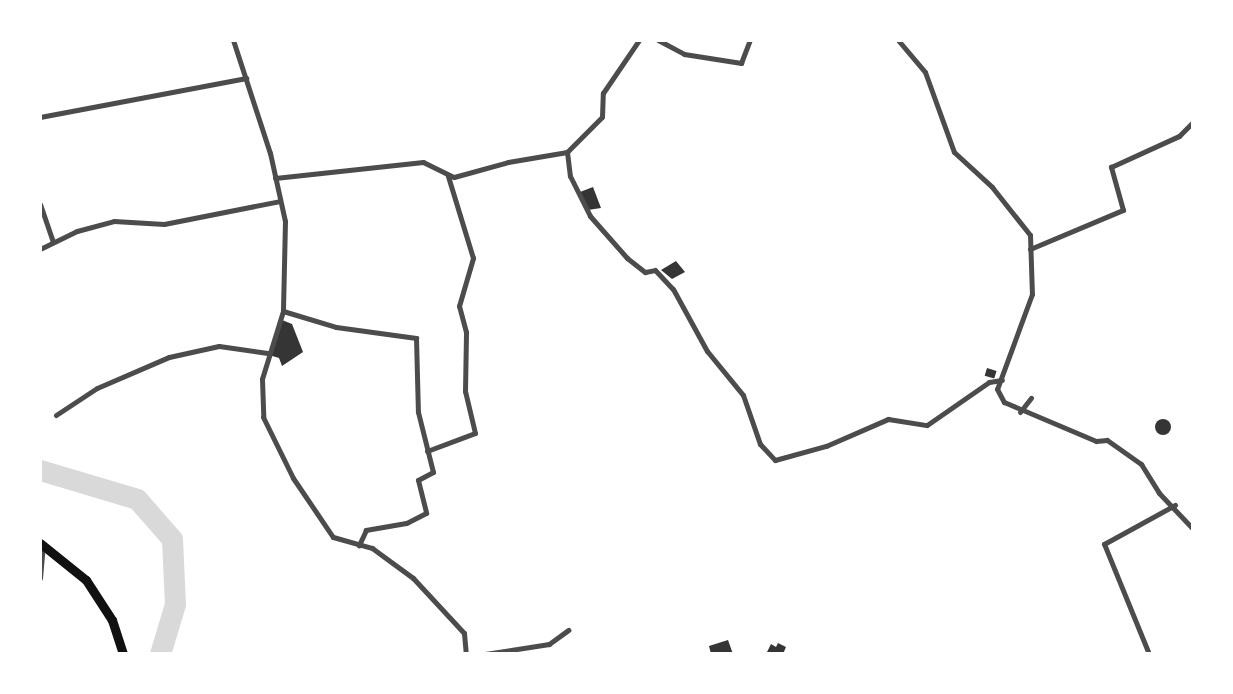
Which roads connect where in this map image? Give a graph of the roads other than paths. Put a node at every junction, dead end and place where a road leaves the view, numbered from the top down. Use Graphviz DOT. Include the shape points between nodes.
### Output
graph roads {
  1 [pos="233,40"];
  2 [pos="639,40"];
  3 [pos="658,40"];
  4 [pos="750,40"];
  5 [pos="899,40"];
  6 [pos="246,78"];
  7 [pos="40,117"];
  8 [pos="1193,122"];
  9 [pos="567,152"];
  10 [pos="448,176"];
  11 [pos="275,178"];
  12 [pos="280,201"];
  13 [pos="40,204"];
  14 [pos="53,243"];
  15 [pos="40,249"];
  16 [pos="1030,249"];
  17 [pos="283,311"];
  18 [pos="268,354"];
  19 [pos="1002,380"];
  20 [pos="1031,398"];
  21 [pos="1020,412"];
  22 [pos="56,415"];
  23 [pos="426,451"];
  24 [pos="1175,505"];
  25 [pos="1193,528"];
  26 [pos="42,544"];
  27 [pos="359,545"];
  28 [pos="40,578"];
  29 [pos="568,630"];
  30 [pos="1146,652"];
  31 [pos="123,654"];
  32 [pos="466,654"];
  33 [pos="485,654"];
  1 -- 6 [label="street"];
  2 -- 9 [label="street" via="603,93 602,117"];
  3 -- 4 [label="street" via="684,54 741,63"];
  5 -- 16 [label="street" via="925,72 954,152 1018,217 1030,235"];
  6 -- 7 [label="street"];
  6 -- 11 [label="street"];
  8 -- 16 [label="street" via="1179,136 1111,167 1123,210"];
  9 -- 10 [label="street"];
  9 -- 19 [label="street" via="570,176 590,216 627,258 645,272 655,270 673,289 708,351 743,395 768,457 779,461 800,456 888,419 927,425 967,396"];
  10 -- 11 [label="street" via="423,162"];
  10 -- 23 [label="street" via="473,258 459,306 466,332 465,391 475,433"];
  11 -- 12 [label="street"];
  12 -- 14 [label="street" via="164,224 114,221"];
  12 -- 17 [label="street" via="287,252"];
  13 -- 14 [label="street"];
  14 -- 15 [label="street"];
  16 -- 19 [label="street" via="1032,294"];
  17 -- 18 [label="street"];
  17 -- 23 [label="street" via="336,327 416,338 418,412"];
  18 -- 22 [label="street" via="219,346 169,357 97,388"];
  18 -- 27 [label="street" via="262,379 263,417 321,524 333,537"];
  19 -- 21 [label="street" via="997,389 1004,402"];
  20 -- 21 [label="street"];
  21 -- 24 [label="street" via="1096,441 1107,440 1141,464 1159,493"];
  23 -- 27 [label="street" via="432,472 418,480 426,513 406,523 366,530"];
  24 -- 25 [label="street"];
  24 -- 30 [label="street" via="1104,544"];
  26 -- 28 [label="street"];
  26 -- 31 [label="main road" via="86,580 112,620"];
  27 -- 32 [label="street" via="381,554 413,578 464,633"];
  29 -- 33 [label="street" via="549,644"];
}
